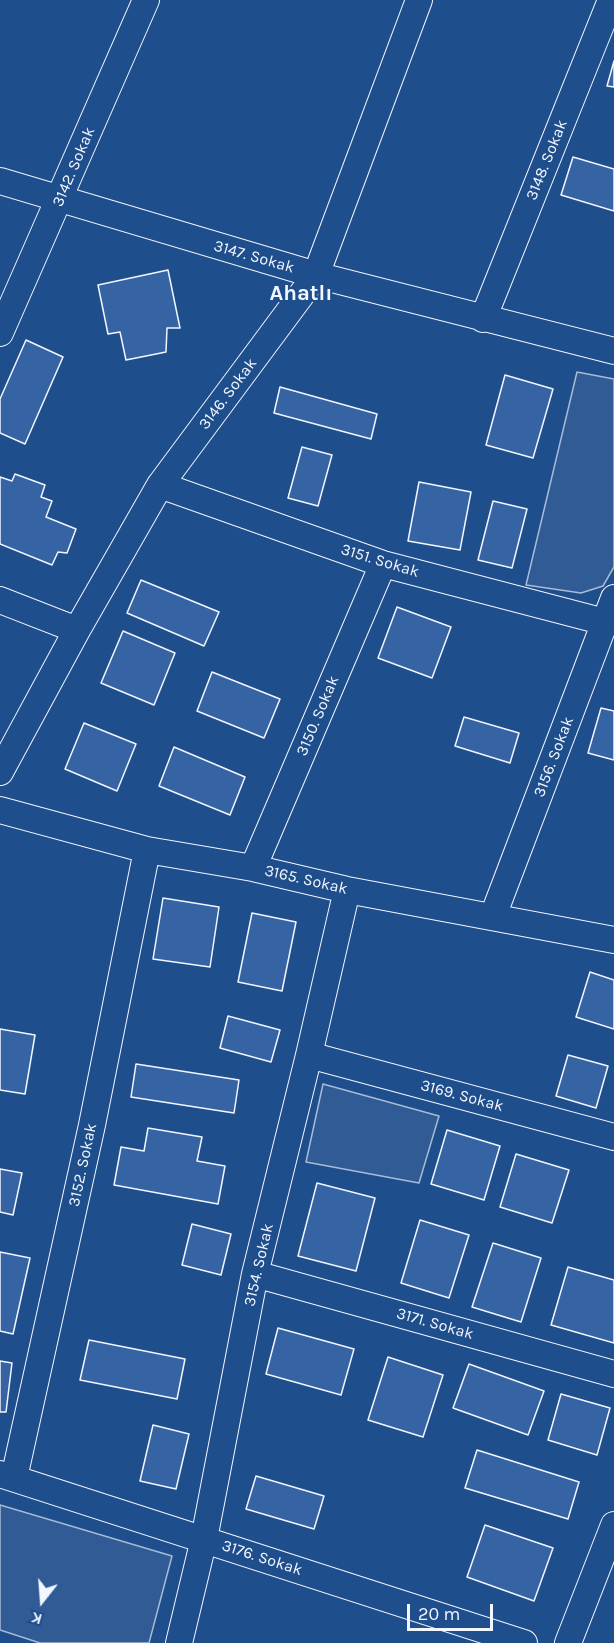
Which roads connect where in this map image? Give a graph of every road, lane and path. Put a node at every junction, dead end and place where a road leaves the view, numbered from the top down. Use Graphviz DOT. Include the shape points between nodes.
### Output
graph roads {
  1 [pos="146,0"];
  2 [pos="418,0"];
  3 [pos="612,0"];
  4 [pos="0,181"];
  5 [pos="60,199"];
  6 [pos="316,275"];
  7 [pos="483,319"];
  8 [pos="0,333"];
  9 [pos="614,351"];
  10 [pos="160,485"];
  11 [pos="383,564"];
  12 [pos="614,598"];
  13 [pos="0,600"];
  14 [pos="605,622"];
  15 [pos="77,630"];
  16 [pos="0,772"];
  17 [pos="0,810"];
  18 [pos="147,850"];
  19 [pos="253,868"];
  20 [pos="347,890"];
  21 [pos="493,916"];
  22 [pos="614,940"];
  23 [pos="309,1055"];
  24 [pos="614,1137"];
  25 [pos="255,1274"];
  26 [pos="614,1374"];
  27 [pos="7,1476"];
  28 [pos="614,1526"];
  29 [pos="204,1539"];
  30 [pos="179,1643"];
  31 [pos="524,1643"];
  32 [pos="568,1643"];
  1 -- 5 [label="street, 3142. Sokak"];
  2 -- 6 [label="street, 3146. Sokak"];
  3 -- 7 [label="street, 3148. Sokak"];
  4 -- 5 [label="street, 3147. Sokak"];
  5 -- 6 [label="street, 3147. Sokak"];
  5 -- 8 [label="street, 3142. Sokak"];
  6 -- 7 [label="street, 3147. Sokak"];
  6 -- 10 [label="street, 3146. Sokak"];
  7 -- 9 [label="street, 3147. Sokak"];
  10 -- 11 [label="street, 3151. Sokak"];
  10 -- 15 [label="street, 3146. Sokak"];
  11 -- 14 [label="street, 3151. Sokak"];
  11 -- 19 [label="street, 3150. Sokak"];
  12 -- 14 [label="street, 3156. Sokak"];
  13 -- 15 [label="street"];
  14 -- 21 [label="street, 3156. Sokak"];
  15 -- 16 [label="street, 3146. Sokak"];
  17 -- 18 [label="street, 3165. Sokak"];
  18 -- 19 [label="street, 3165. Sokak"];
  18 -- 27 [label="street, 3152. Sokak" via="92,1125"];
  19 -- 20 [label="street, 3165. Sokak"];
  20 -- 21 [label="street, 3165. Sokak"];
  20 -- 23 [label="street, 3154. Sokak"];
  21 -- 22 [label="street, 3165. Sokak"];
  23 -- 24 [label="street, 3169. Sokak"];
  23 -- 25 [label="street, 3154. Sokak"];
  25 -- 26 [label="street, 3171. Sokak"];
  25 -- 29 [label="street, 3154. Sokak"];
  27 -- 29 [label="street, 3176. Sokak"];
  28 -- 32 [label="street"];
  29 -- 30 [label="street, 3154. Sokak"];
  29 -- 31 [label="street, 3176. Sokak"];
}
